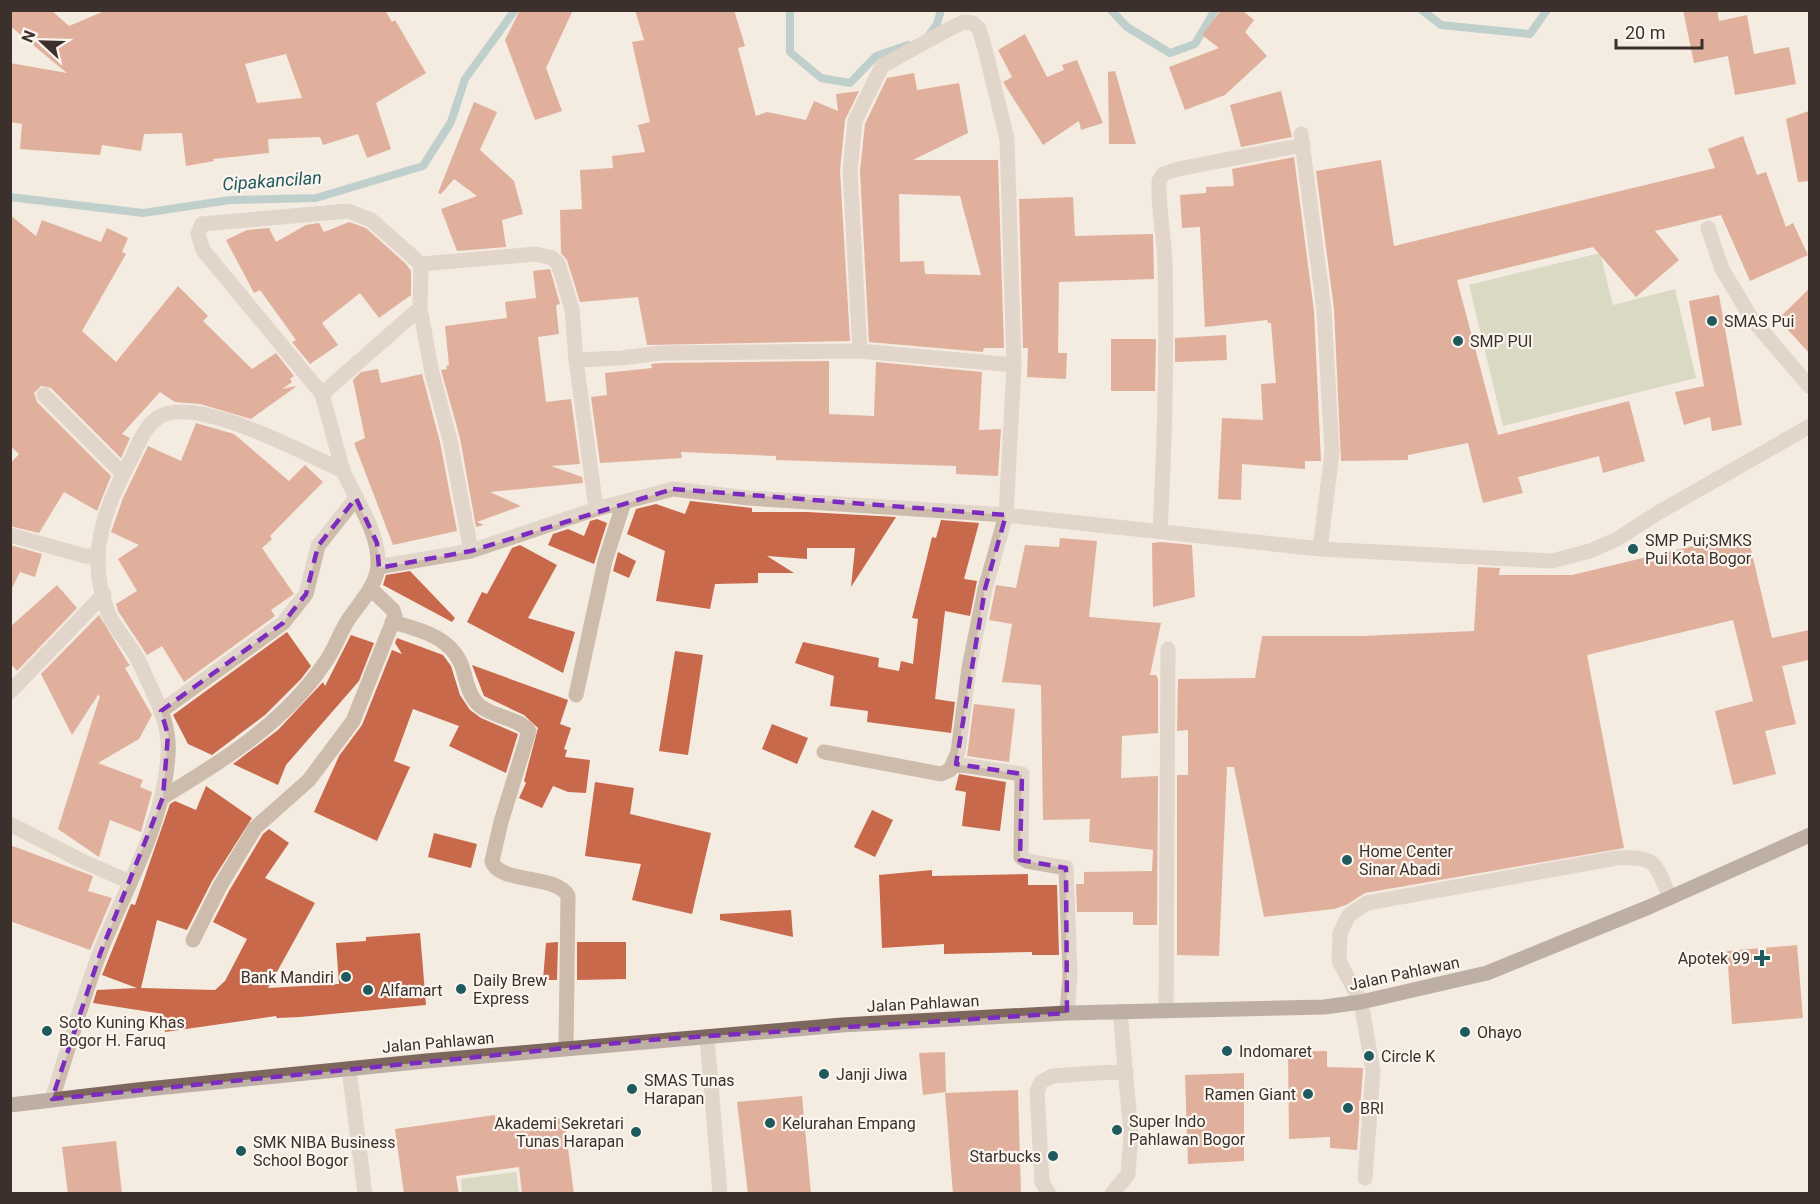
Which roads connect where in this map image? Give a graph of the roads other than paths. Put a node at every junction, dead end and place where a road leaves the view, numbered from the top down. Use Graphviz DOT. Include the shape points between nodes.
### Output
graph roads {
  1 [pos="1708,228"];
  2 [pos="421,264"];
  3 [pos="420,308"];
  4 [pos="860,351"];
  5 [pos="576,360"];
  6 [pos="1014,365"];
  7 [pos="1809,387"];
  8 [pos="322,394"];
  9 [pos="44,395"];
  10 [pos="1809,426"];
  11 [pos="343,471"];
  12 [pos="123,474"];
  13 [pos="356,498"];
  14 [pos="624,502"];
  15 [pos="596,509"];
  16 [pos="1006,515"];
  17 [pos="1160,530"];
  18 [pos="10,535"];
  19 [pos="1320,549"];
  20 [pos="471,551"];
  21 [pos="97,556"];
  22 [pos="378,567"];
  23 [pos="370,588"];
  24 [pos="104,594"];
  25 [pos="392,622"];
  26 [pos="1168,649"];
  27 [pos="10,692"];
  28 [pos="576,695"];
  29 [pos="161,711"];
  30 [pos="824,752"];
  31 [pos="955,764"];
  32 [pos="163,797"];
  33 [pos="10,824"];
  34 [pos="1809,835"];
  35 [pos="130,882"];
  36 [pos="1670,897"];
  37 [pos="193,940"];
  38 [pos="1361,1002"];
  39 [pos="1166,1010"];
  40 [pos="1120,1011"];
  41 [pos="1067,1013"];
  42 [pos="706,1036"];
  43 [pos="566,1048"];
  44 [pos="349,1069"];
  45 [pos="1126,1071"];
  46 [pos="52,1099"];
  47 [pos="10,1105"];
  48 [pos="1365,1178"];
  49 [pos="365,1194"];
  50 [pos="720,1194"];
  51 [pos="1049,1194"];
  52 [pos="1112,1194"];
  1 -- 7 [label="street" via="1722,269 1747,311"];
  2 -- 3 [label="street"];
  2 -- 5 [label="street" via="536,254 552,258 561,268 572,309"];
  2 -- 8 [label="street" via="371,220 348,211 202,224 198,234 203,250"];
  3 -- 8 [label="street"];
  3 -- 20 [label="street"];
  4 -- 5 [label="street" via="661,353"];
  4 -- 6 [label="street"];
  4 -- 6 [label="street" via="850,171 855,121 882,66 969,22 979,28 1006,139"];
  5 -- 15 [label="street"];
  6 -- 16 [label="street"];
  8 -- 11 [label="street"];
  9 -- 12 [label="street"];
  10 -- 19 [label="street" via="1617,539 1552,561"];
  11 -- 12 [label="street" via="212,415 181,411 166,413 151,424"];
  11 -- 13 [label="street"];
  12 -- 21 [label="street" via="106,508"];
  13 -- 22 [label="street" via="377,543"];
  13 -- 29 [label="street" via="318,546 306,594 283,623"];
  14 -- 15 [label="street"];
  14 -- 16 [label="street" via="673,489 691,489 749,498"];
  14 -- 28 [label="street" via="605,561"];
  15 -- 20 [label="street"];
  16 -- 17 [label="street"];
  16 -- 31 [label="street" via="985,589"];
  17 -- 19 [label="street"];
  17 -- 19 [label="street" via="1166,349 1159,180 1163,174 1178,169 1302,139 1324,310 1332,452"];
  18 -- 21 [label="street"];
  20 -- 22 [label="street"];
  21 -- 24 [label="street"];
  22 -- 23 [label="street"];
  23 -- 25 [label="street" via="393,610"];
  23 -- 32 [label="street" via="325,663 300,695 236,753"];
  24 -- 27 [label="street"];
  24 -- 29 [label="street" via="109,615 138,659"];
  25 -- 37 [label="street" via="353,721 309,780 255,828 219,886"];
  25 -- 43 [label="street" via="436,636 462,663 476,702 529,730 492,861 499,871 562,888 568,896"];
  26 -- 39 [label="street"];
  29 -- 32 [label="street" via="168,735"];
  30 -- 31 [label="street" via="940,774"];
  31 -- 41 [label="street" via="1022,774 1021,857 1066,868 1070,975"];
  32 -- 35 [label="street"];
  33 -- 35 [label="street"];
  34 -- 36 [label="main road, Jalan Pahlawan"];
  35 -- 46 [label="street" via="100,954"];
  36 -- 38 [label="main road, Jalan Pahlawan" via="1486,973"];
  36 -- 38 [label="street" via="1654,863 1643,857 1617,858 1367,903 1349,915 1340,933 1339,961"];
  38 -- 39 [label="main road, Jalan Pahlawan" via="1324,1007"];
  38 -- 48 [label="street" via="1373,1071"];
  39 -- 40 [label="main road, Jalan Pahlawan"];
  40 -- 41 [label="main road, Jalan Pahlawan"];
  40 -- 45 [label="street"];
  41 -- 42 [label="main road, Jalan Pahlawan"];
  42 -- 43 [label="main road, Jalan Pahlawan"];
  42 -- 50 [label="street"];
  43 -- 44 [label="main road, Jalan Pahlawan"];
  44 -- 46 [label="main road, Jalan Pahlawan"];
  44 -- 49 [label="street"];
  45 -- 51 [label="street" via="1052,1076 1041,1082 1037,1091 1042,1182"];
  45 -- 52 [label="street" via="1131,1134 1128,1174"];
  46 -- 47 [label="main road, Jalan Pahlawan"];
}
